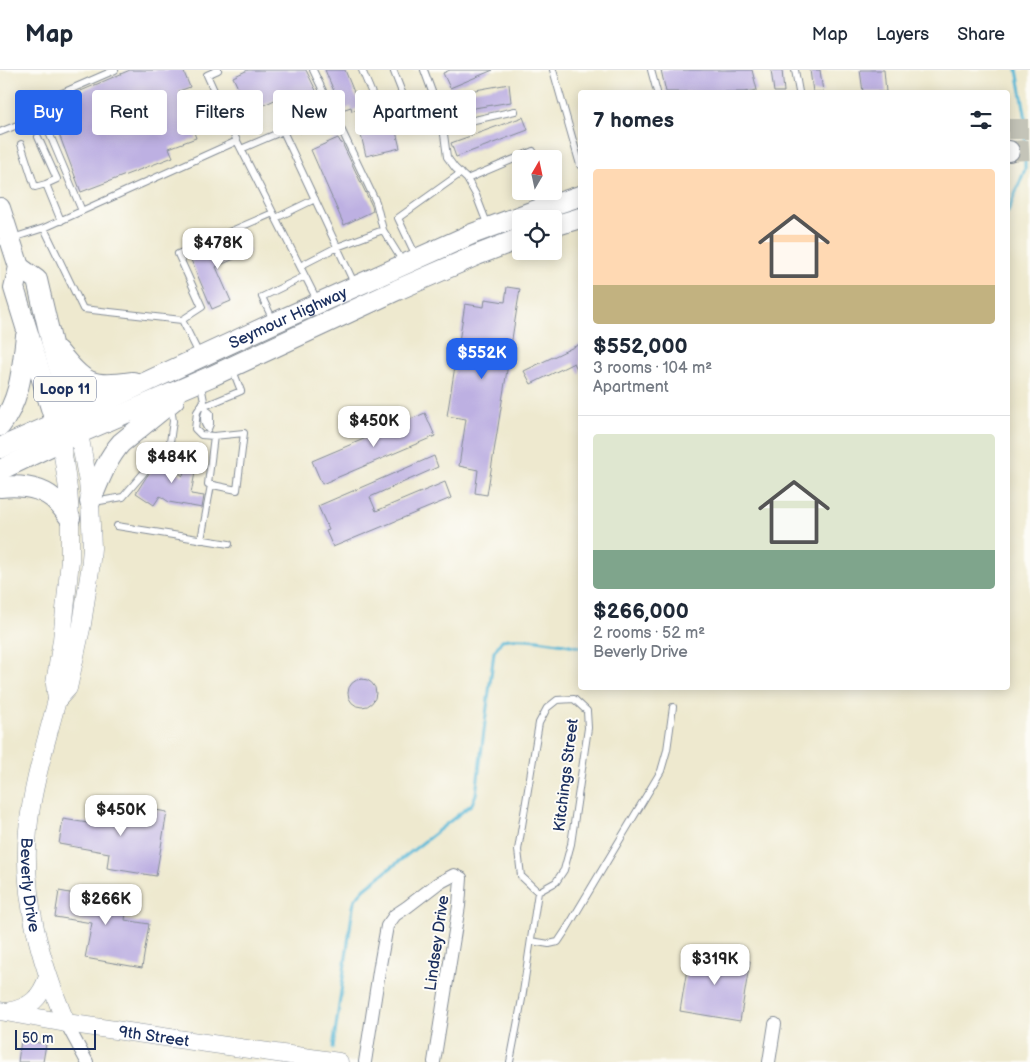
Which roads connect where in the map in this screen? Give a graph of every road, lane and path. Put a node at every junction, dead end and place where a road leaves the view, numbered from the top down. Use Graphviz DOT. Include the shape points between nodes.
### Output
graph roads {
  1 [pos="115,70"];
  2 [pos="218,70"];
  3 [pos="313,70"];
  4 [pos="362,70"];
  5 [pos="424,70"];
  6 [pos="553,70"];
  7 [pos="651,70"];
  8 [pos="795,70"];
  9 [pos="206,72"];
  10 [pos="394,72"];
  11 [pos="69,90"];
  12 [pos="370,90"];
  13 [pos="401,90"];
  14 [pos="431,90"];
  15 [pos="657,90"];
  16 [pos="799,90"];
  17 [pos="515,111"];
  18 [pos="476,120"];
  19 [pos="15,126"];
  20 [pos="0,132"];
  21 [pos="51,135"];
  22 [pos="445,135"];
  23 [pos="38,138"];
  24 [pos="237,141"];
  25 [pos="21,144"];
  26 [pos="241,149"];
  27 [pos="578,154"];
  28 [pos="512,160"];
  29 [pos="461,174"];
  30 [pos="467,179"];
  31 [pos="46,184"];
  32 [pos="578,197"];
  33 [pos="315,199"];
  34 [pos="0,208"];
  35 [pos="552,210"];
  36 [pos="82,211"];
  37 [pos="275,216"];
  38 [pos="578,219"];
  39 [pos="61,221"];
  40 [pos="512,222"];
  41 [pos="562,224"];
  42 [pos="44,228"];
  43 [pos="488,228"];
  44 [pos="384,230"];
  45 [pos="5,241"];
  46 [pos="512,241"];
  47 [pos="337,247"];
  48 [pos="410,261"];
  49 [pos="300,266"];
  50 [pos="19,267"];
  51 [pos="381,274"];
  52 [pos="305,276"];
  53 [pos="356,286"];
  54 [pos="391,293"];
  55 [pos="318,303"];
  56 [pos="182,320"];
  57 [pos="274,323"];
  58 [pos="27,329"];
  59 [pos="52,344"];
  60 [pos="231,367"];
  61 [pos="203,372"];
  62 [pos="152,379"];
  63 [pos="170,403"];
  64 [pos="205,406"];
  65 [pos="0,426"];
  66 [pos="68,428"];
  67 [pos="210,433"];
  68 [pos="0,448"];
  69 [pos="0,470"];
  70 [pos="211,485"];
  71 [pos="0,487"];
  72 [pos="90,502"];
  73 [pos="70,518"];
  74 [pos="117,526"];
  75 [pos="201,540"];
  76 [pos="229,544"];
  77 [pos="70,560"];
  78 [pos="91,561"];
  79 [pos="58,700"];
  80 [pos="672,707"];
  81 [pos="538,892"];
  82 [pos="531,942"];
  83 [pos="48,977"];
  84 [pos="4,1011"];
  85 [pos="66,1023"];
  86 [pos="775,1024"];
  87 [pos="87,1062"];
  88 [pos="339,1062"];
  89 [pos="365,1062"];
  90 [pos="434,1062"];
  91 [pos="510,1062"];
  92 [pos="769,1062"];
  1 -- 11 [label="lane"];
  2 -- 9 [label="lane"];
  3 -- 44 [label="lane" via="376,202"];
  4 -- 12 [label="lane"];
  5 -- 14 [label="lane"];
  6 -- 27 [label="lane"];
  7 -- 15 [label="lane"];
  8 -- 16 [label="lane"];
  9 -- 24 [label="lane"];
  10 -- 13 [label="lane"];
  17 -- 18 [label="lane"];
  19 -- 20 [label="lane"];
  21 -- 36 [label="lane"];
  22 -- 29 [label="lane" via="447,157"];
  23 -- 31 [label="lane" via="57,179"];
  24 -- 26 [label="lane"];
  24 -- 36 [label="lane"];
  25 -- 31 [label="lane" via="35,187"];
  26 -- 33 [label="lane" via="283,131"];
  26 -- 37 [label="lane"];
  28 -- 30 [label="lane"];
  29 -- 30 [label="lane"];
  29 -- 48 [label="lane" via="398,218"];
  30 -- 43 [label="lane"];
  31 -- 39 [label="lane"];
  32 -- 35 [label="main road, Seymour Highway"];
  33 -- 37 [label="lane"];
  33 -- 47 [label="lane"];
  34 -- 45 [label="main road, Loop 11 / Loop 11"];
  36 -- 39 [label="lane"];
  37 -- 49 [label="lane"];
  37 -- 56 [label="lane" via="178,254 202,307"];
  38 -- 41 [label="main road"];
  39 -- 42 [label="lane"];
  40 -- 43 [label="main road, Seymour Highway"];
  42 -- 45 [label="lane"];
  42 -- 56 [label="lane" via="83,309"];
  43 -- 48 [label="main road, Seymour Highway"];
  44 -- 47 [label="lane"];
  44 -- 48 [label="lane"];
  45 -- 50 [label="main road, Loop 11 / Loop 11"];
  46 -- 54 [label="main road, Seymour Highway"];
  47 -- 49 [label="lane"];
  47 -- 53 [label="lane"];
  48 -- 51 [label="main road, Seymour Highway"];
  49 -- 52 [label="lane"];
  50 -- 58 [label="main road, Loop 11 / Loop 11" via="14,288"];
  50 -- 59 [label="main road, Loop 11 / Loop 11" via="37,280"];
  51 -- 53 [label="main road, Seymour Highway"];
  51 -- 54 [label="main road"];
  52 -- 55 [label="lane"];
  52 -- 57 [label="lane" via="262,297"];
  53 -- 55 [label="main road, Seymour Highway"];
  54 -- 60 [label="main road, Seymour Highway"];
  55 -- 57 [label="main road, Seymour Highway"];
  56 -- 61 [label="lane"];
  57 -- 61 [label="main road, Seymour Highway"];
  58 -- 65 [label="main road" via="15,401"];
  58 -- 66 [label="main road, Loop 11 / Loop 11"];
  59 -- 62 [label="main road" via="74,371 89,382 112,384"];
  59 -- 66 [label="main road, Loop 11 / Loop 11"];
  60 -- 61 [label="main road, Seymour Highway"];
  60 -- 64 [label="lane" via="241,391"];
  61 -- 62 [label="main road, Seymour Highway"];
  61 -- 63 [label="main road"];
  61 -- 64 [label="lane"];
  61 -- 66 [label="main road, Seymour Highway"];
  62 -- 66 [label="main road, Seymour Highway"];
  63 -- 72 [label="main road" via="114,451"];
  63 -- 72 [label="lane" via="173,421 170,442 122,497"];
  64 -- 67 [label="lane" via="204,424"];
  64 -- 67 [label="lane" via="197,412 195,429 201,435"];
  66 -- 68 [label="main road, Seymour Highway"];
  66 -- 69 [label="main road, Seymour Highway"];
  66 -- 72 [label="street, Beverly Drive" via="88,482"];
  66 -- 73 [label="street, Beverly Drive"];
  67 -- 70 [label="lane" via="208,484"];
  67 -- 70 [label="lane" via="244,433 237,490"];
  70 -- 75 [label="lane"];
  71 -- 73 [label="main road" via="29,487 45,493"];
  72 -- 78 [label="street, Beverly Drive"];
  73 -- 77 [label="street, Beverly Drive"];
  74 -- 75 [label="lane"];
  75 -- 76 [label="lane"];
  77 -- 78 [label="street"];
  77 -- 79 [label="street, Beverly Drive" via="55,684"];
  78 -- 79 [label="street, Beverly Drive" via="68,688"];
  79 -- 83 [label="street, Beverly Drive" via="35,788 27,848 32,915"];
  80 -- 82 [label="lane" via="661,771 566,930 558,942"];
  81 -- 81 [label="lane, Kitchings Street" via="556,882 564,870 571,844 588,728 586,711 574,699 557,700 546,708 539,723 518,850 521,876"];
  81 -- 82 [label="lane"];
  82 -- 91 [label="lane"];
  83 -- 84 [label="street" via="34,1002 22,1009"];
  83 -- 85 [label="street, Beverly Drive"];
  84 -- 85 [label="street, 9th Street"];
  85 -- 87 [label="street, Beverly Drive"];
  85 -- 88 [label="street, 9th Street"];
  86 -- 92 [label="street"];
  89 -- 90 [label="street, Lindsey Drive" via="387,926 395,915 454,875 461,878 460,906"];
}
